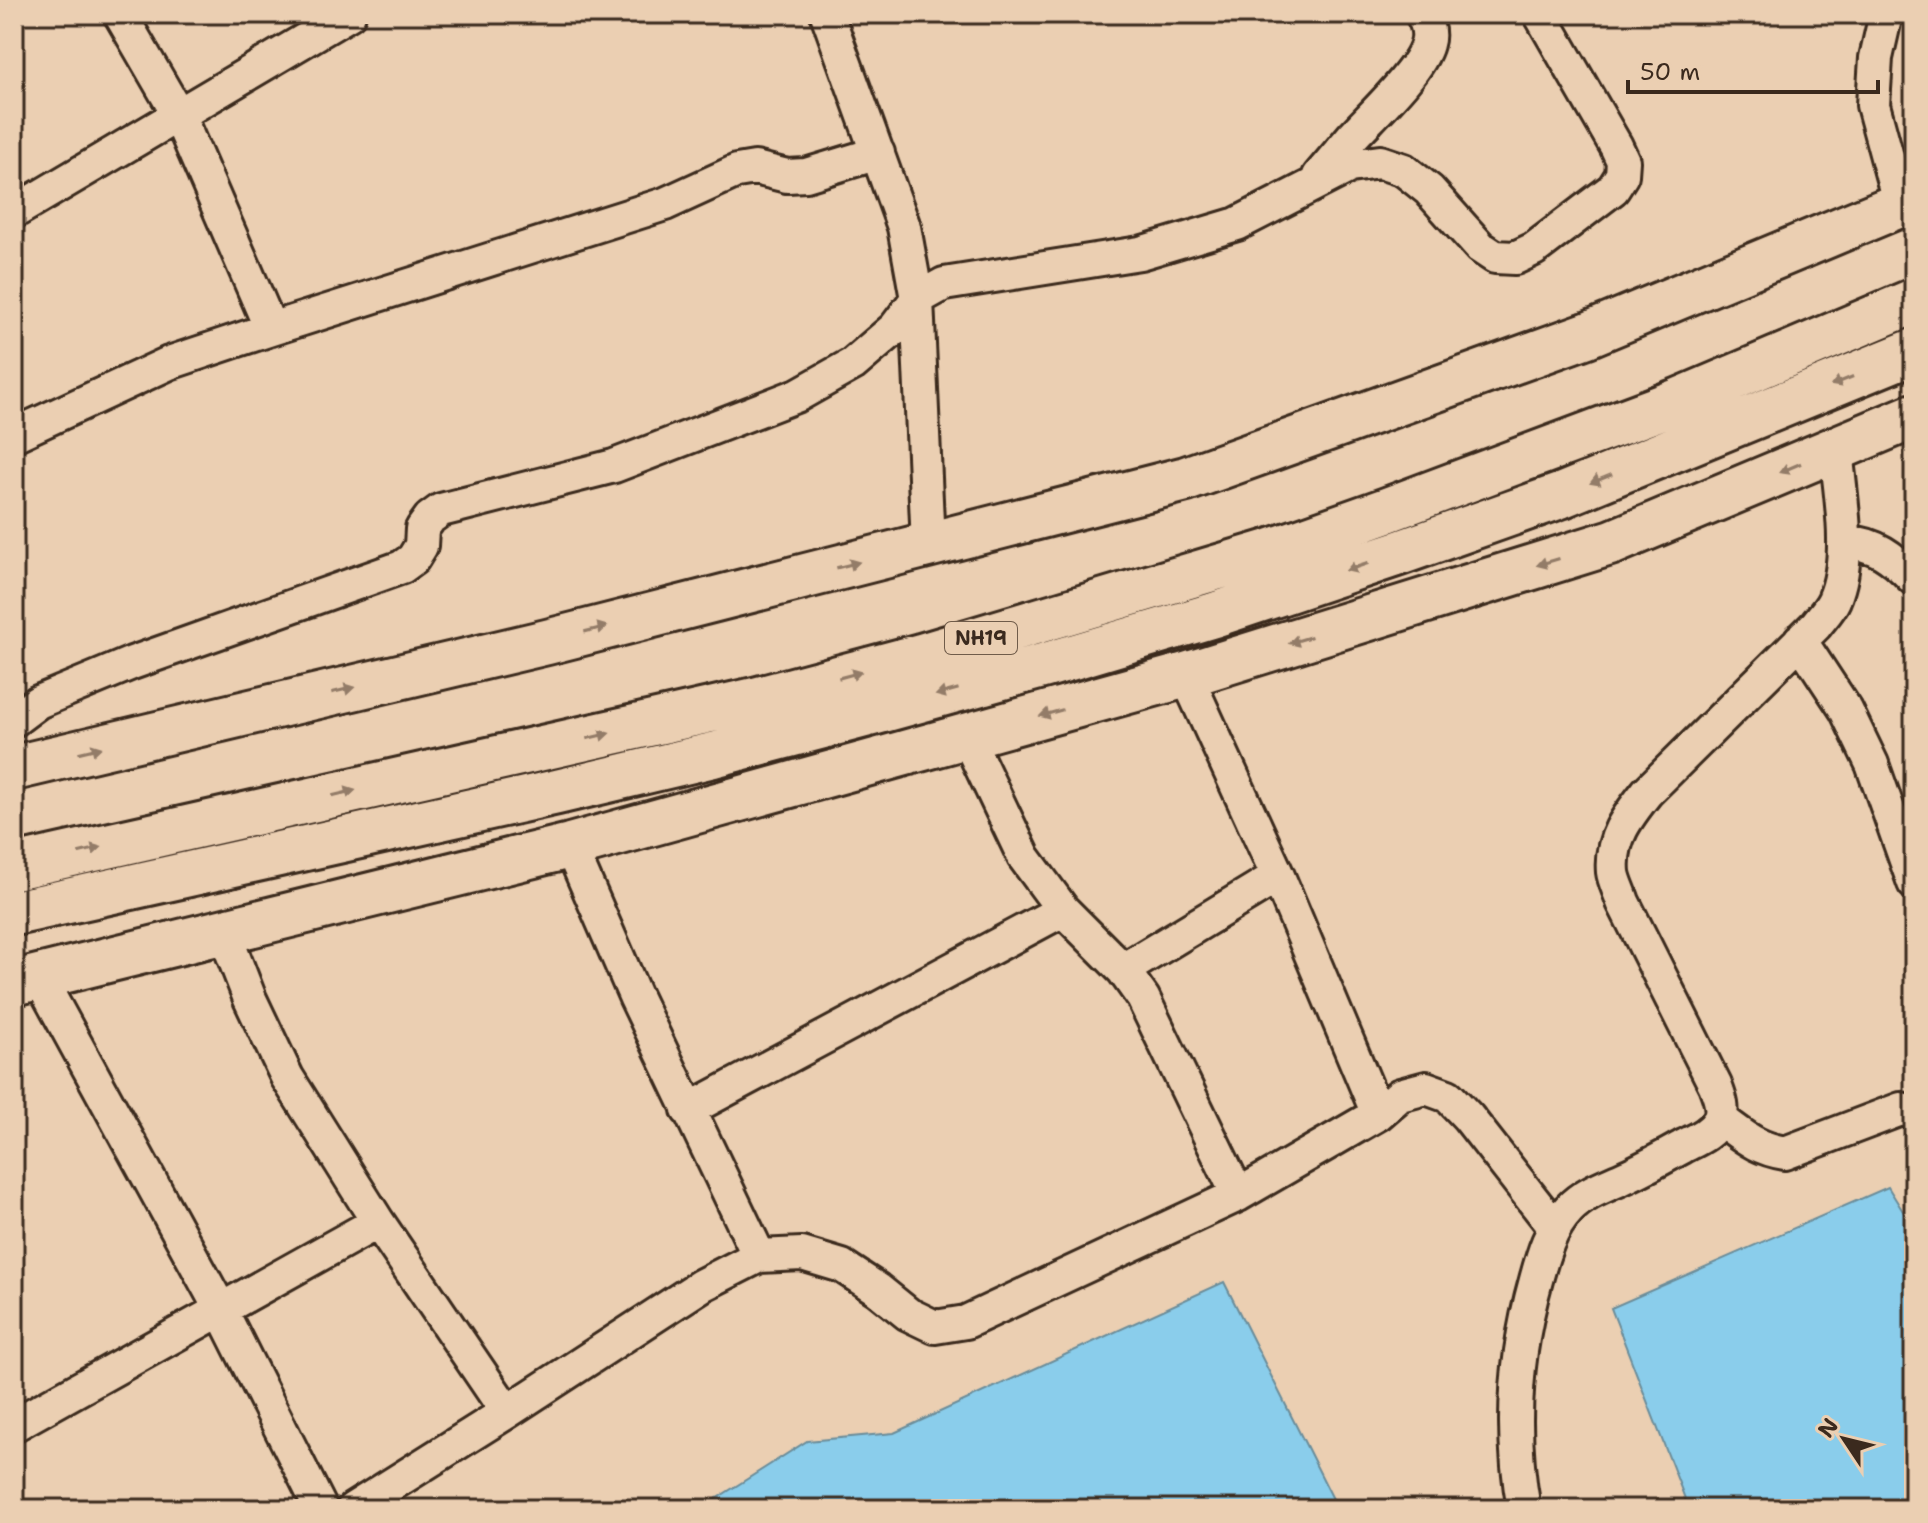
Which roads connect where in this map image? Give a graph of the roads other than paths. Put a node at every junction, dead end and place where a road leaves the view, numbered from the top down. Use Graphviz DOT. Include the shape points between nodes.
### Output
graph roads {
  1 [pos="120,14"];
  2 [pos="349,14"];
  3 [pos="827,14"];
  4 [pos="1422,14"];
  5 [pos="1540,14"];
  6 [pos="1886,14"];
  7 [pos="178,114"];
  8 [pos="878,153"];
  9 [pos="1312,185"];
  10 [pos="1907,202"];
  11 [pos="14,212"];
  12 [pos="917,299"];
  13 [pos="1914,301"];
  14 [pos="271,329"];
  15 [pos="1914,351"];
  16 [pos="1914,416"];
  17 [pos="14,435"];
  18 [pos="1836,449"];
  19 [pos="1844,541"];
  20 [pos="928,545"];
  21 [pos="1914,579"];
  22 [pos="1800,640"];
  23 [pos="1186,675"];
  24 [pos="14,720"];
  25 [pos="967,737"];
  26 [pos="14,768"];
  27 [pos="1902,816"];
  28 [pos="570,846"];
  29 [pos="14,867"];
  30 [pos="1278,876"];
  31 [pos="1914,883"];
  32 [pos="1063,910"];
  33 [pos="14,913"];
  34 [pos="224,932"];
  35 [pos="1123,970"];
  36 [pos="26,980"];
  37 [pos="688,1110"];
  38 [pos="1914,1112"];
  39 [pos="1378,1114"];
  40 [pos="1720,1119"];
  41 [pos="1238,1195"];
  42 [pos="378,1222"];
  43 [pos="1555,1228"];
  44 [pos="759,1256"];
  45 [pos="221,1310"];
  46 [pos="507,1412"];
  47 [pos="14,1425"];
  48 [pos="321,1509"];
  49 [pos="353,1509"];
  50 [pos="1524,1509"];
  1 -- 7 [label="street"];
  2 -- 7 [label="street"];
  3 -- 8 [label="street"];
  4 -- 9 [label="street" via="1427,44 1417,63"];
  5 -- 9 [label="street" via="1623,161 1613,189 1534,249 1515,258 1495,257 1429,190 1404,170 1380,162 1350,166"];
  6 -- 10 [label="street" via="1873,105"];
  7 -- 11 [label="street"];
  7 -- 14 [label="street"];
  8 -- 12 [label="street" via="904,227"];
  8 -- 14 [label="street" via="806,175 755,168 737,171 665,204"];
  9 -- 12 [label="street" via="1237,224 1140,253 944,284"];
  10 -- 20 [label="main road" via="1587,335 1186,479"];
  12 -- 20 [label="street"];
  12 -- 24 [label="street" via="895,328 853,364 798,395 614,466 441,510 422,529 421,546 402,567 132,663 38,702"];
  29 -- 13 [label="main road, NH19, one-way" via="755,700 921,656 1269,552 1678,401"];
  14 -- 17 [label="street" via="169,363"];
  15 -- 33 [label="main road, NH19, one-way" via="1560,496 1242,605 1061,660 697,759"];
  16 -- 18 [label="main road"];
  18 -- 19 [label="street"];
  18 -- 23 [label="main road, one-way" via="1613,542"];
  19 -- 21 [label="street" via="1885,552"];
  19 -- 22 [label="street" via="1833,601"];
  26 -- 20 [label="main road, one-way"];
  22 -- 27 [label="street" via="1846,710"];
  22 -- 40 [label="street" via="1647,792 1624,820 1615,844 1613,872 1623,902 1715,1085"];
  23 -- 25 [label="main road, one-way"];
  23 -- 30 [label="street"];
  25 -- 28 [label="main road"];
  25 -- 32 [label="street" via="1024,857"];
  27 -- 31 [label="street"];
  28 -- 34 [label="main road"];
  28 -- 37 [label="street"];
  30 -- 35 [label="street"];
  30 -- 39 [label="street"];
  32 -- 35 [label="street"];
  32 -- 37 [label="street"];
  34 -- 36 [label="main road"];
  34 -- 42 [label="street" via="287,1077"];
  35 -- 41 [label="street" via="1143,998"];
  36 -- 45 [label="street"];
  37 -- 44 [label="street"];
  38 -- 40 [label="street" via="1901,1109 1785,1153 1766,1150"];
  39 -- 41 [label="street"];
  39 -- 43 [label="street" via="1400,1095 1426,1088 1448,1096"];
  40 -- 43 [label="street" via="1709,1133 1588,1193"];
  41 -- 44 [label="street" via="966,1322 935,1327 842,1266 802,1254"];
  42 -- 45 [label="street"];
  42 -- 46 [label="street"];
  43 -- 50 [label="street" via="1529,1306 1519,1363 1515,1414"];
  44 -- 46 [label="street" via="702,1285"];
  45 -- 47 [label="street"];
  45 -- 48 [label="street"];
  46 -- 49 [label="street"];
}
